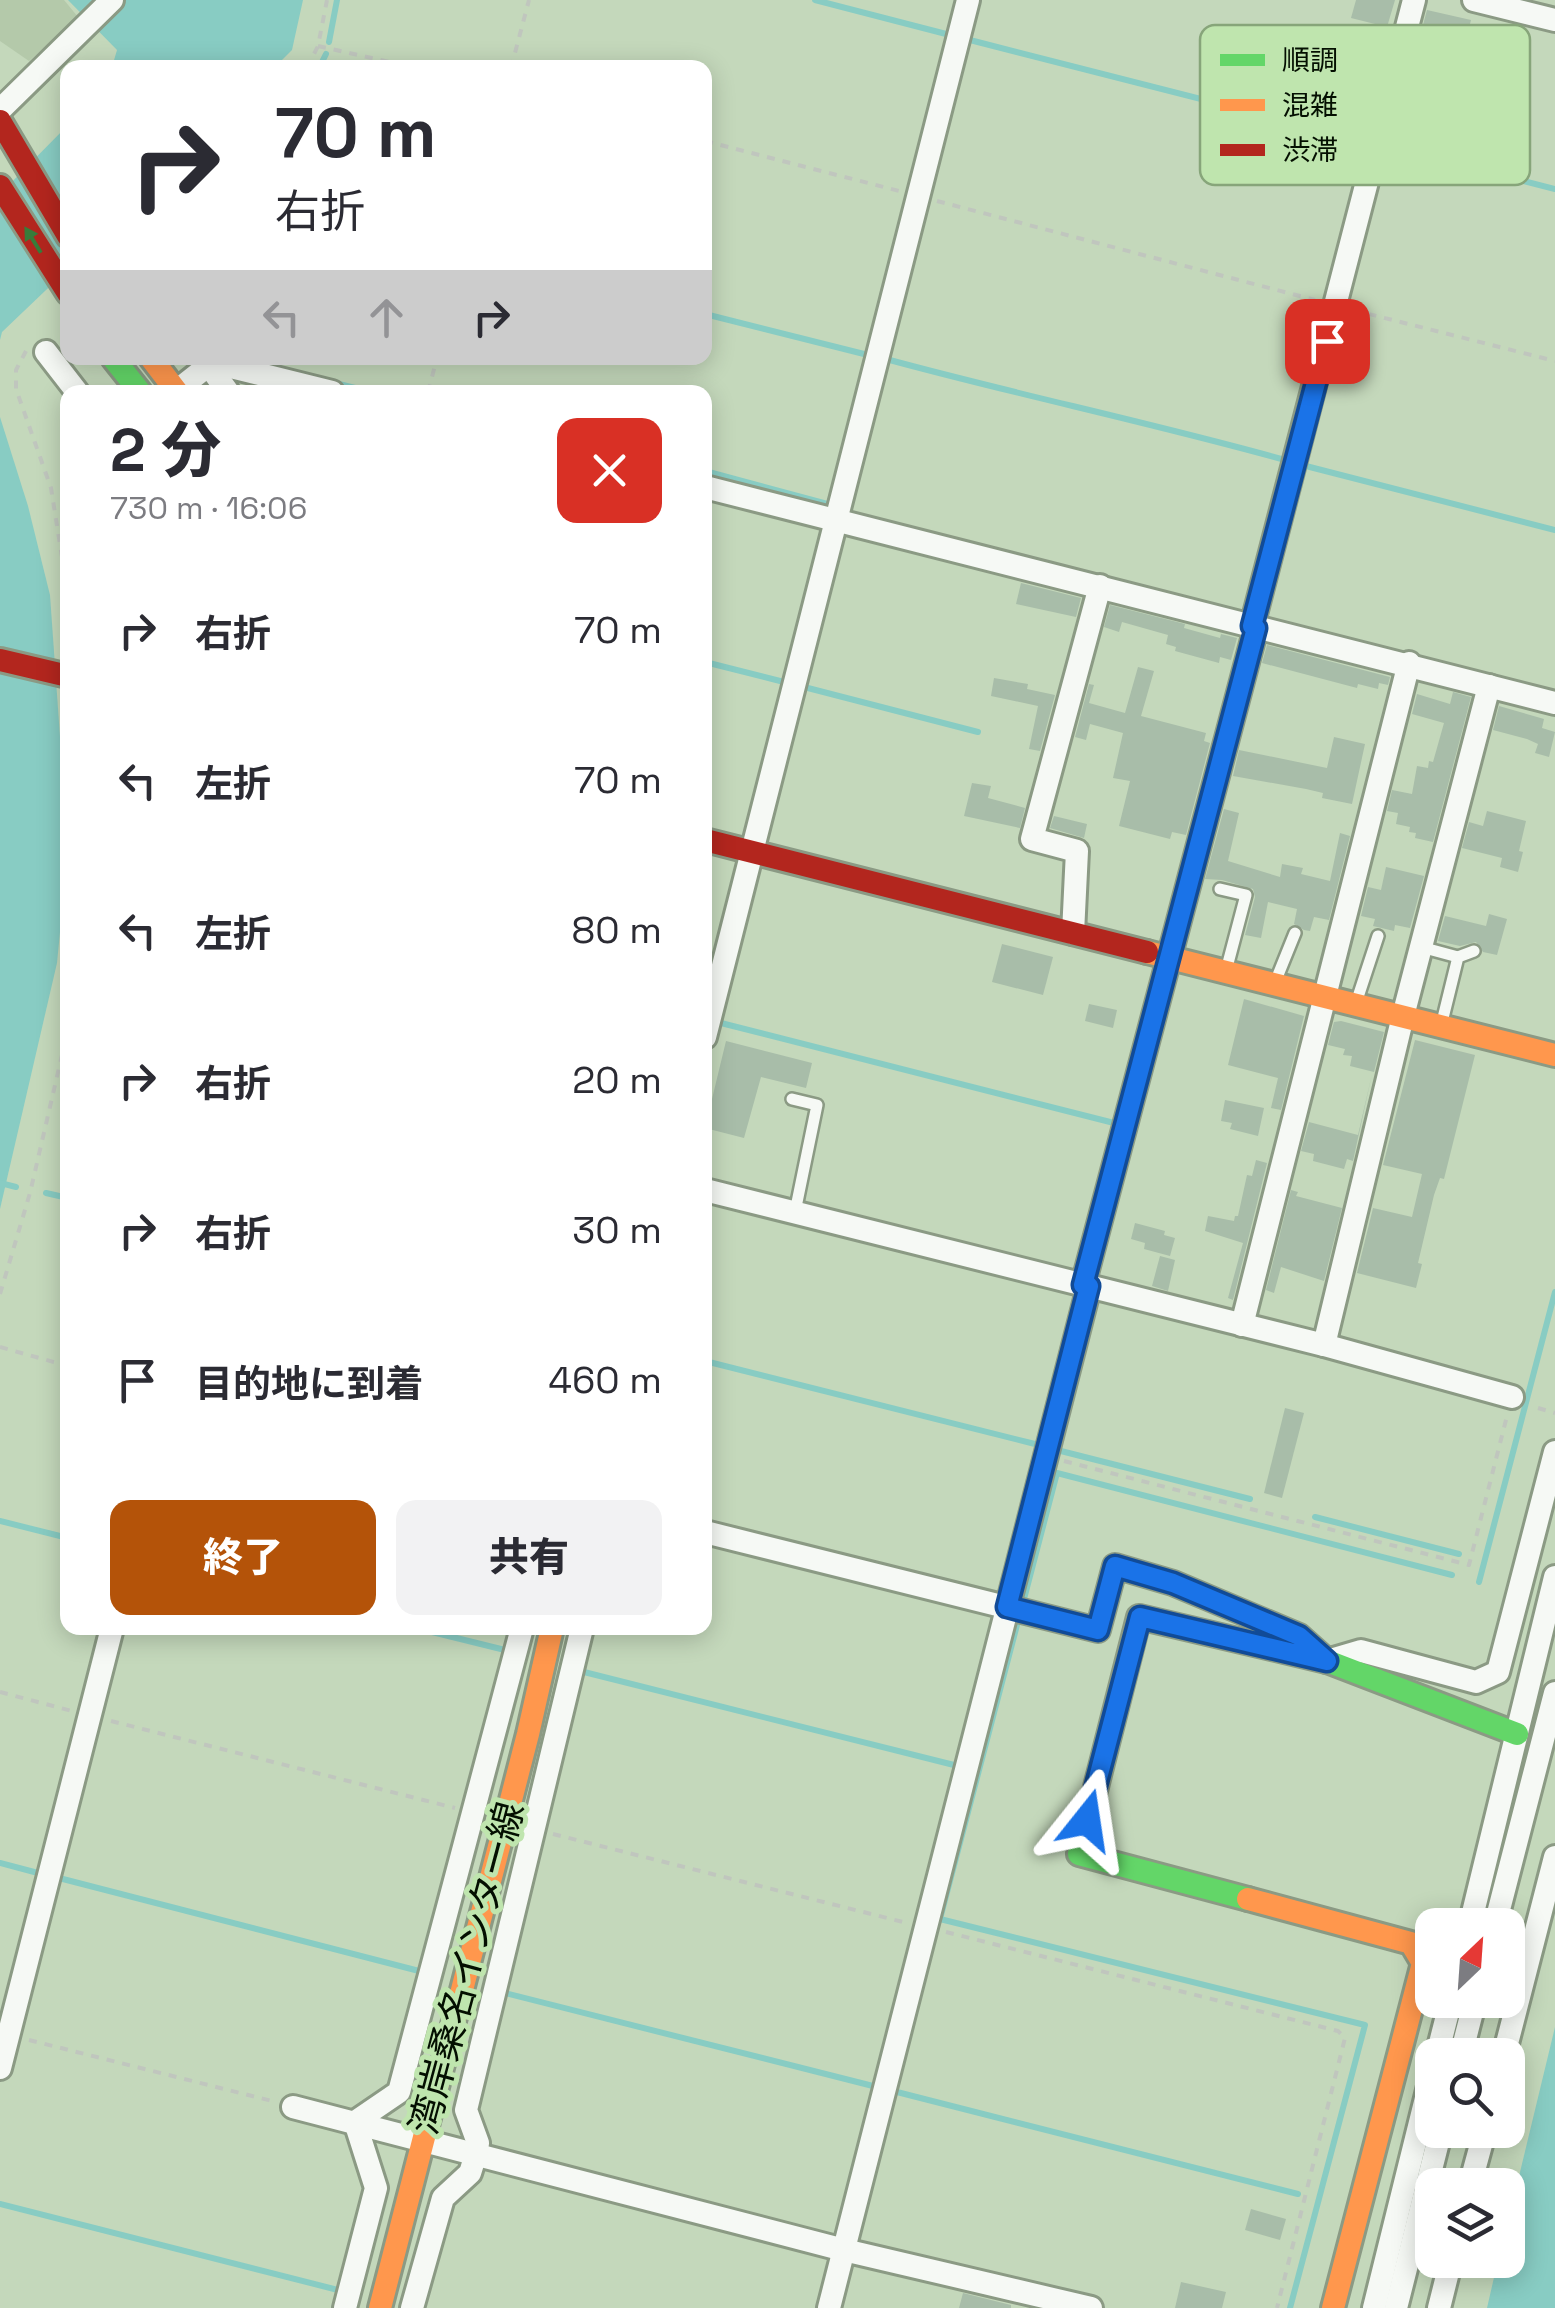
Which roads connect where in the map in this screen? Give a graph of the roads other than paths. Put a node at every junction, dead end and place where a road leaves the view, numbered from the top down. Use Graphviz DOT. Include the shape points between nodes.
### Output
graph roads {
  1 [pos="112,0"];
  2 [pos="968,0"];
  3 [pos="1414,0"];
  4 [pos="1474,0"];
  5 [pos="1555,20"];
  6 [pos="1408,25"];
  7 [pos="0,110"];
  8 [pos="0,122"];
  9 [pos="1367,185"];
  10 [pos="0,186"];
  11 [pos="60,222"];
  12 [pos="60,281"];
  13 [pos="46,352"];
  14 [pos="119,365"];
  15 [pos="158,365"];
  16 [pos="202,365"];
  17 [pos="223,365"];
  18 [pos="72,385"];
  19 [pos="134,385"];
  20 [pos="178,385"];
  21 [pos="184,385"];
  22 [pos="304,385"];
  23 [pos="712,489"];
  24 [pos="835,520"];
  25 [pos="1100,586"];
  26 [pos="1254,627"];
  27 [pos="0,660"];
  28 [pos="1409,663"];
  29 [pos="60,674"];
  30 [pos="1488,686"];
  31 [pos="1555,703"];
  32 [pos="712,842"];
  33 [pos="752,852"];
  34 [pos="1220,889"];
  35 [pos="1073,933"];
  36 [pos="1295,933"];
  37 [pos="1378,936"];
  38 [pos="1422,947"];
  39 [pos="1474,950"];
  40 [pos="1170,957"];
  41 [pos="1458,957"];
  42 [pos="1226,971"];
  43 [pos="1274,984"];
  44 [pos="1324,996"];
  45 [pos="1355,1004"];
  46 [pos="712,1009"];
  47 [pos="1403,1016"];
  48 [pos="1441,1026"];
  49 [pos="1555,1038"];
  50 [pos="1531,1048"];
  51 [pos="1555,1055"];
  52 [pos="792,1099"];
  53 [pos="712,1192"];
  54 [pos="795,1212"];
  55 [pos="1086,1286"];
  56 [pos="1242,1325"];
  57 [pos="1324,1345"];
  58 [pos="1512,1396"];
  59 [pos="1555,1452"];
  60 [pos="712,1534"];
  61 [pos="1555,1577"];
  62 [pos="1007,1607"];
  63 [pos="110,1635"];
  64 [pos="520,1635"];
  65 [pos="550,1635"];
  66 [pos="580,1635"];
  67 [pos="1327,1661"];
  68 [pos="1555,1693"];
  69 [pos="1517,1734"];
  70 [pos="1555,1857"];
  71 [pos="1474,1908"];
  72 [pos="1498,1908"];
  73 [pos="1508,2038"];
  74 [pos="0,2068"];
  75 [pos="292,2106"];
  76 [pos="354,2122"];
  77 [pos="422,2140"];
  78 [pos="1415,2143"];
  79 [pos="1436,2148"];
  80 [pos="476,2154"];
  81 [pos="844,2250"];
  82 [pos="1446,2278"];
  83 [pos="345,2308"];
  84 [pos="380,2308"];
  85 [pos="412,2308"];
  86 [pos="830,2308"];
  87 [pos="1091,2308"];
  88 [pos="1333,2308"];
  89 [pos="1374,2308"];
  90 [pos="1396,2308"];
  91 [pos="1439,2308"];
  1 -- 7 [label="street"];
  2 -- 24 [label="street"];
  3 -- 6 [label="street"];
  4 -- 5 [label="street"];
  8 -- 11 [label="street"];
  9 -- 26 [label="street"];
  12 -- 10 [label="street, one-way"];
  13 -- 18 [label="street"];
  14 -- 19 [label="street"];
  15 -- 20 [label="street"];
  16 -- 21 [label="street"];
  17 -- 22 [label="street"];
  23 -- 24 [label="street"];
  24 -- 25 [label="street"];
  24 -- 33 [label="street"];
  25 -- 26 [label="street"];
  25 -- 35 [label="street" via="1032,839 1076,851"];
  26 -- 28 [label="street"];
  26 -- 40 [label="street"];
  27 -- 29 [label="street"];
  28 -- 30 [label="street"];
  28 -- 44 [label="street"];
  30 -- 31 [label="street"];
  30 -- 38 [label="street"];
  32 -- 33 [label="street"];
  33 -- 35 [label="street"];
  33 -- 46 [label="street"];
  34 -- 42 [label="lane" via="1246,895"];
  35 -- 40 [label="street"];
  36 -- 43 [label="lane"];
  37 -- 45 [label="lane"];
  38 -- 41 [label="lane"];
  38 -- 47 [label="street"];
  39 -- 41 [label="lane"];
  40 -- 42 [label="street"];
  40 -- 55 [label="street"];
  41 -- 48 [label="lane"];
  42 -- 43 [label="street"];
  43 -- 44 [label="street"];
  44 -- 45 [label="street"];
  44 -- 56 [label="street"];
  45 -- 47 [label="street"];
  47 -- 48 [label="street"];
  47 -- 57 [label="street"];
  48 -- 50 [label="street"];
  49 -- 50 [label="street"];
  50 -- 51 [label="street"];
  52 -- 54 [label="lane" via="817,1105"];
  53 -- 54 [label="street"];
  54 -- 55 [label="street"];
  55 -- 56 [label="street"];
  55 -- 62 [label="street"];
  56 -- 57 [label="street"];
  57 -- 58 [label="street"];
  59 -- 67 [label="street" via="1498,1672 1476,1682 1361,1652"];
  60 -- 62 [label="street"];
  61 -- 69 [label="street"];
  62 -- 67 [label="street" via="1098,1630 1115,1566 1299,1636"];
  62 -- 81 [label="street"];
  63 -- 74 [label="street"];
  64 -- 76 [label="street" via="399,2092"];
  65 -- 77 [label="street, 湾岸桑名インター線"];
  66 -- 80 [label="street" via="466,2110"];
  67 -- 69 [label="street"];
  67 -- 88 [label="street" via="1140,1617 1078,1854 1411,1943 1424,1963"];
  68 -- 72 [label="street"];
  69 -- 71 [label="street"];
  70 -- 73 [label="street"];
  75 -- 76 [label="street"];
  76 -- 77 [label="street"];
  76 -- 83 [label="street" via="376,2188"];
  77 -- 80 [label="street"];
  77 -- 84 [label="street, 湾岸桑名インター線"];
  78 -- 89 [label="street"];
  79 -- 90 [label="street"];
  80 -- 81 [label="street"];
  80 -- 85 [label="street" via="470,2173 444,2198"];
  81 -- 86 [label="street"];
  81 -- 87 [label="street"];
  82 -- 91 [label="street"];
}
